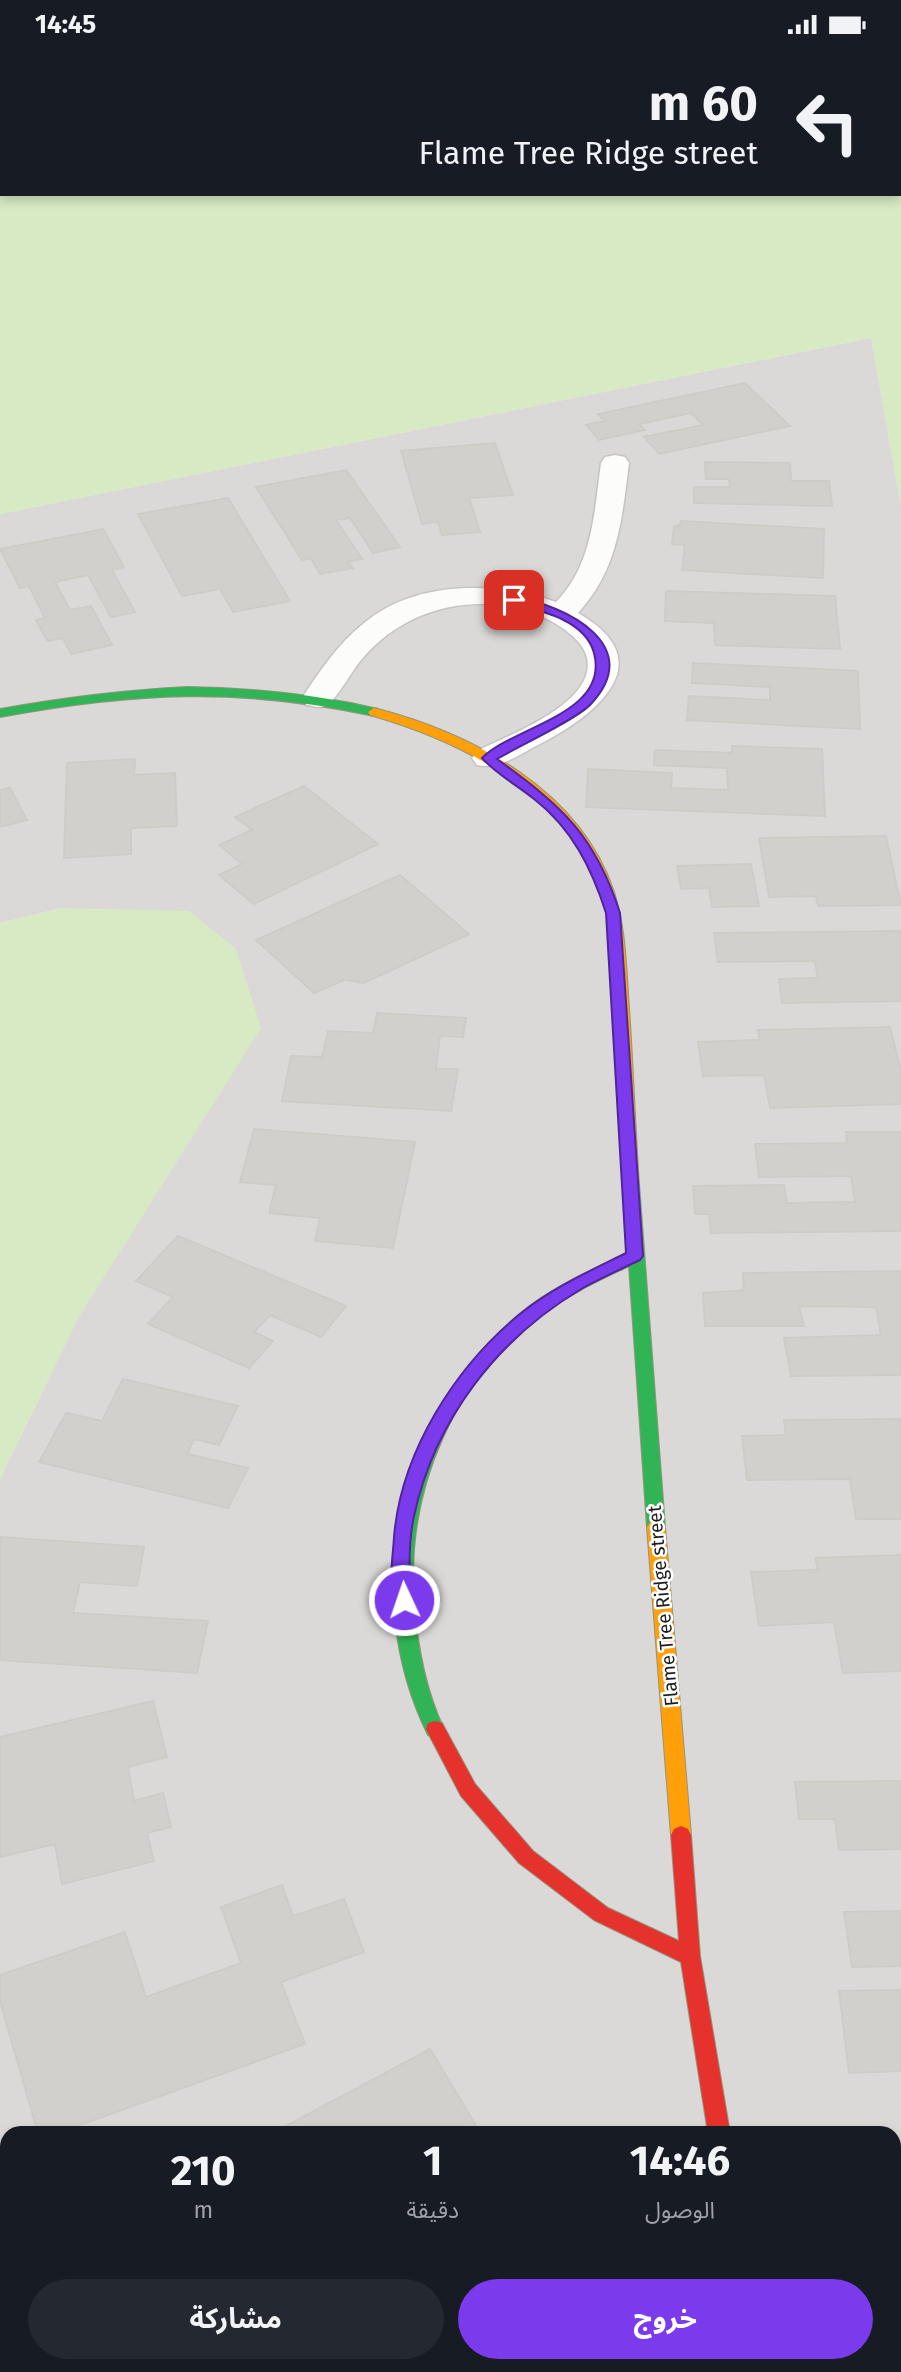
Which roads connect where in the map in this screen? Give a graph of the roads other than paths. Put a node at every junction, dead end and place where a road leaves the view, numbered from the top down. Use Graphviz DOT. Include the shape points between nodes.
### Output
graph roads {
  1 [pos="615,463"];
  2 [pos="561,614"];
  3 [pos="317,698"];
  4 [pos="0,713"];
  5 [pos="488,758"];
  6 [pos="635,1256"];
  7 [pos="691,1956"];
  8 [pos="718,2126"];
  1 -- 2 [label="street" via="598,565 584,590"];
  2 -- 3 [label="street" via="497,598 461,597 427,603 396,614 373,629"];
  2 -- 5 [label="street" via="599,646 604,666 599,686 583,704"];
  3 -- 4 [label="street, Flame Tree Ridge street" via="240,690 161,690"];
  3 -- 5 [label="street, Flame Tree Ridge street" via="408,722"];
  5 -- 6 [label="street, Flame Tree Ridge street" via="541,797 582,843 602,877 613,913"];
  6 -- 7 [label="street, Flame Tree Ridge street"];
  6 -- 7 [label="street" via="578,1284 526,1318 483,1360 448,1407 422,1460 405,1518 401,1579 428,1717 468,1790 526,1857 601,1914"];
  7 -- 8 [label="street, Flame Tree Ridge street"];
}
